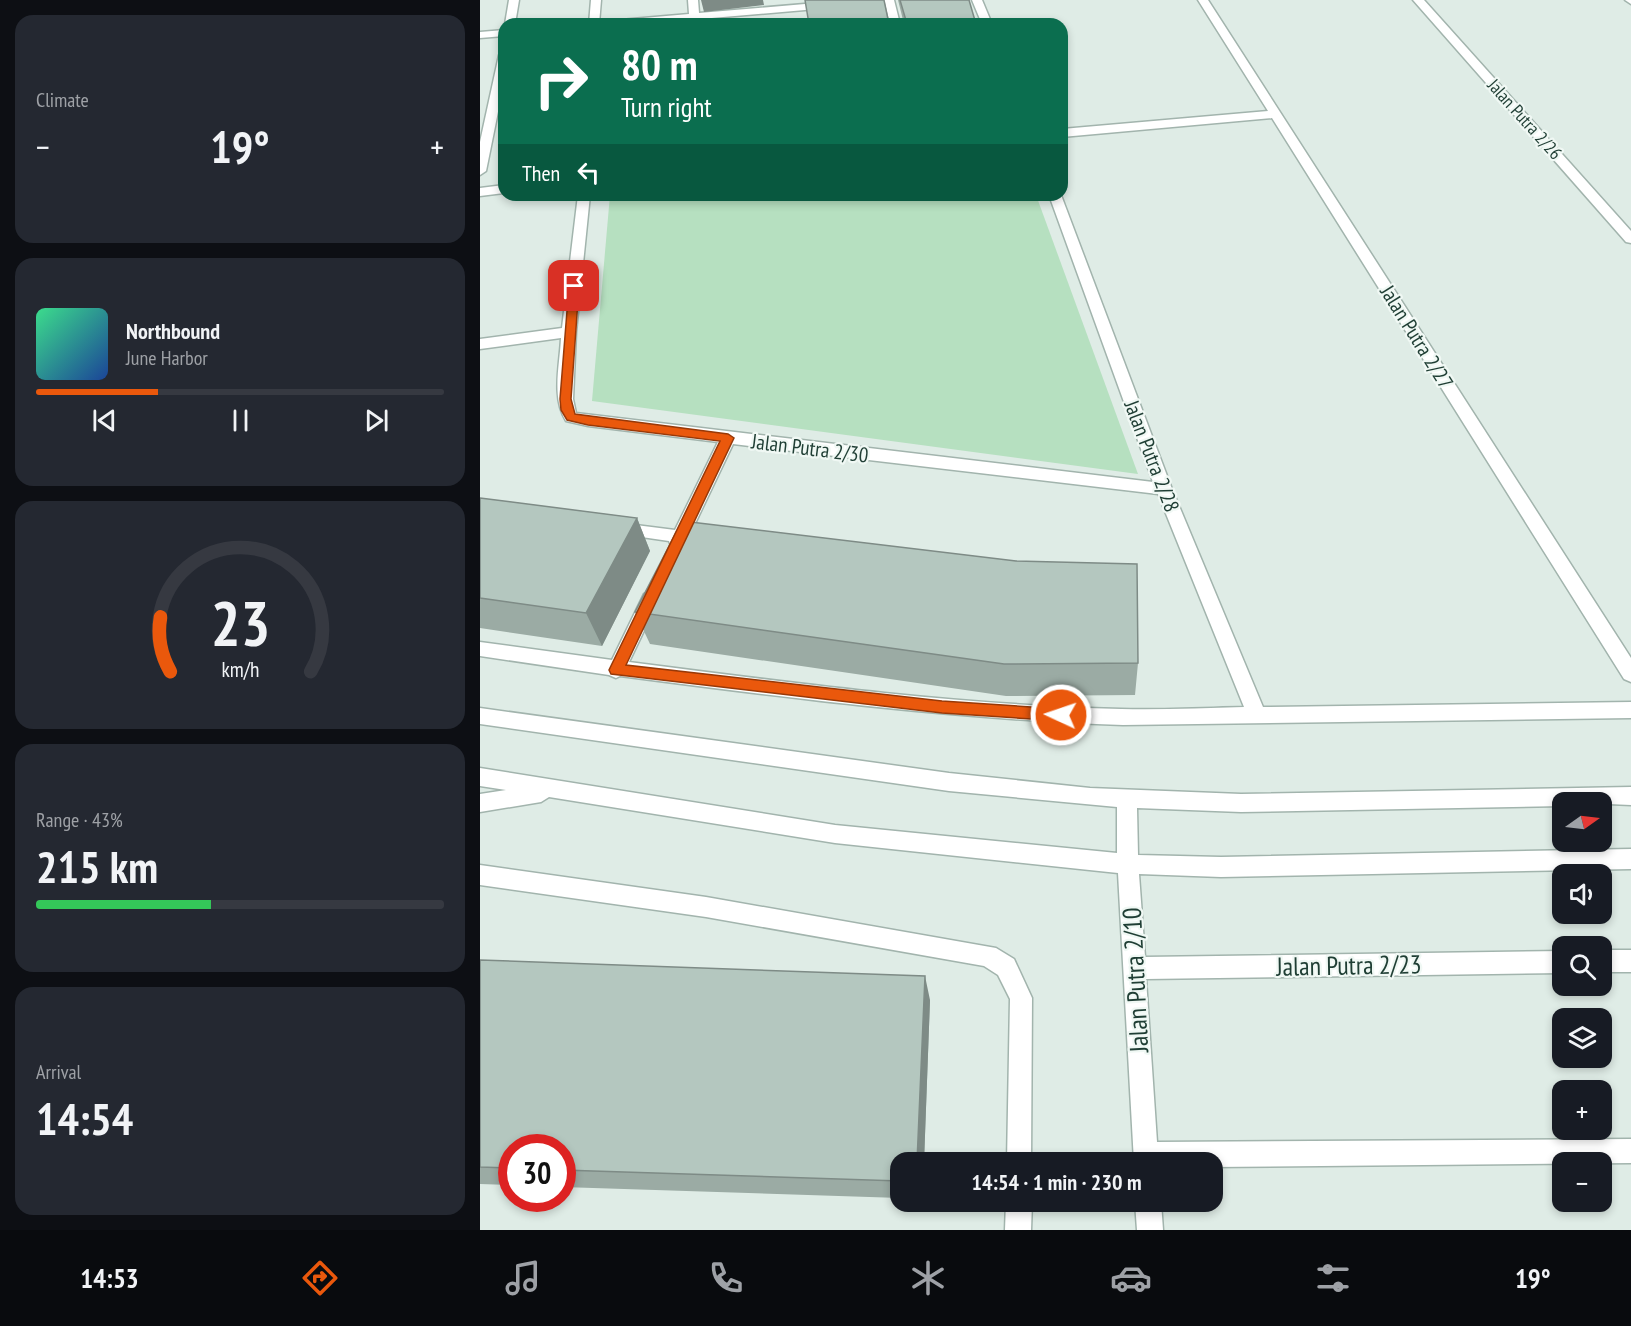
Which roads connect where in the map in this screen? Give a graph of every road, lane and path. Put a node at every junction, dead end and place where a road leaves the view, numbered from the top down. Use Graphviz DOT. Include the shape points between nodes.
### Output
graph roads {
  1 [pos="514,0"];
  2 [pos="596,0"];
  3 [pos="693,0"];
  4 [pos="888,0"];
  5 [pos="977,0"];
  6 [pos="1203,0"];
  7 [pos="1418,0"];
  8 [pos="852,3"];
  9 [pos="782,4"];
  10 [pos="840,4"];
  11 [pos="511,18"];
  12 [pos="594,18"];
  13 [pos="694,18"];
  14 [pos="705,18"];
  15 [pos="893,18"];
  16 [pos="984,18"];
  17 [pos="498,34"];
  18 [pos="480,35"];
  19 [pos="498,84"];
  20 [pos="1275,114"];
  21 [pos="1068,132"];
  22 [pos="480,171"];
  23 [pos="498,190"];
  24 [pos="480,192"];
  25 [pos="583,201"];
  26 [pos="1057,201"];
  27 [pos="1631,238"];
  28 [pos="569,332"];
  29 [pos="480,344"];
  30 [pos="728,438"];
  31 [pos="1164,489"];
  32 [pos="602,527"];
  33 [pos="680,537"];
  34 [pos="715,541"];
  35 [pos="670,557"];
  36 [pos="655,588"];
  37 [pos="480,650"];
  38 [pos="616,670"];
  39 [pos="1631,674"];
  40 [pos="1631,710"];
  41 [pos="1256,714"];
  42 [pos="480,716"];
  43 [pos="480,777"];
  44 [pos="555,790"];
  45 [pos="1631,796"];
  46 [pos="1127,798"];
  47 [pos="480,803"];
  48 [pos="1631,859"];
  49 [pos="1128,864"];
  50 [pos="480,875"];
  51 [pos="1612,961"];
  52 [pos="1631,961"];
  53 [pos="1552,962"];
  54 [pos="1134,968"];
  55 [pos="1631,1151"];
  56 [pos="1019,1152"];
  57 [pos="1145,1152"];
  58 [pos="1223,1158"];
  59 [pos="1019,1212"];
  60 [pos="1149,1212"];
  61 [pos="1018,1230"];
  62 [pos="1150,1230"];
  1 -- 11 [label="street"];
  2 -- 12 [label="street"];
  3 -- 13 [label="street"];
  4 -- 8 [label="street"];
  4 -- 15 [label="street"];
  5 -- 16 [label="street"];
  6 -- 20 [label="street, Jalan Putra 2/27"];
  7 -- 27 [label="street, Jalan Putra 2/26"];
  9 -- 10 [label="street"];
  9 -- 14 [label="street"];
  17 -- 18 [label="street"];
  19 -- 22 [label="street"];
  20 -- 21 [label="street"];
  20 -- 39 [label="street, Jalan Putra 2/27"];
  23 -- 24 [label="street"];
  25 -- 28 [label="street, Jalan Putra 2/30"];
  26 -- 31 [label="street, Jalan Putra 2/28"];
  28 -- 29 [label="street"];
  28 -- 30 [label="street, Jalan Putra 2/30" via="565,399 571,417"];
  30 -- 31 [label="street, Jalan Putra 2/30"];
  30 -- 33 [label="street"];
  31 -- 41 [label="street, Jalan Putra 2/28"];
  32 -- 33 [label="street"];
  33 -- 34 [label="street"];
  33 -- 35 [label="street"];
  36 -- 38 [label="street"];
  37 -- 38 [label="street"];
  38 -- 41 [label="street" via="1041,715"];
  40 -- 41 [label="street"];
  42 -- 46 [label="street" via="949,782"];
  43 -- 44 [label="street"];
  44 -- 47 [label="street"];
  44 -- 49 [label="street" via="835,834"];
  45 -- 46 [label="street" via="1241,803"];
  46 -- 49 [label="street, Jalan Putra 2/10"];
  48 -- 49 [label="street" via="1221,867"];
  49 -- 54 [label="street, Jalan Putra 2/10"];
  50 -- 56 [label="street" via="706,907 988,956 1006,967 1021,998"];
  51 -- 52 [label="street"];
  53 -- 54 [label="street, Jalan Putra 2/23"];
  54 -- 57 [label="street, Jalan Putra 2/10"];
  55 -- 58 [label="street"];
  59 -- 61 [label="street"];
  60 -- 62 [label="street"];
}
